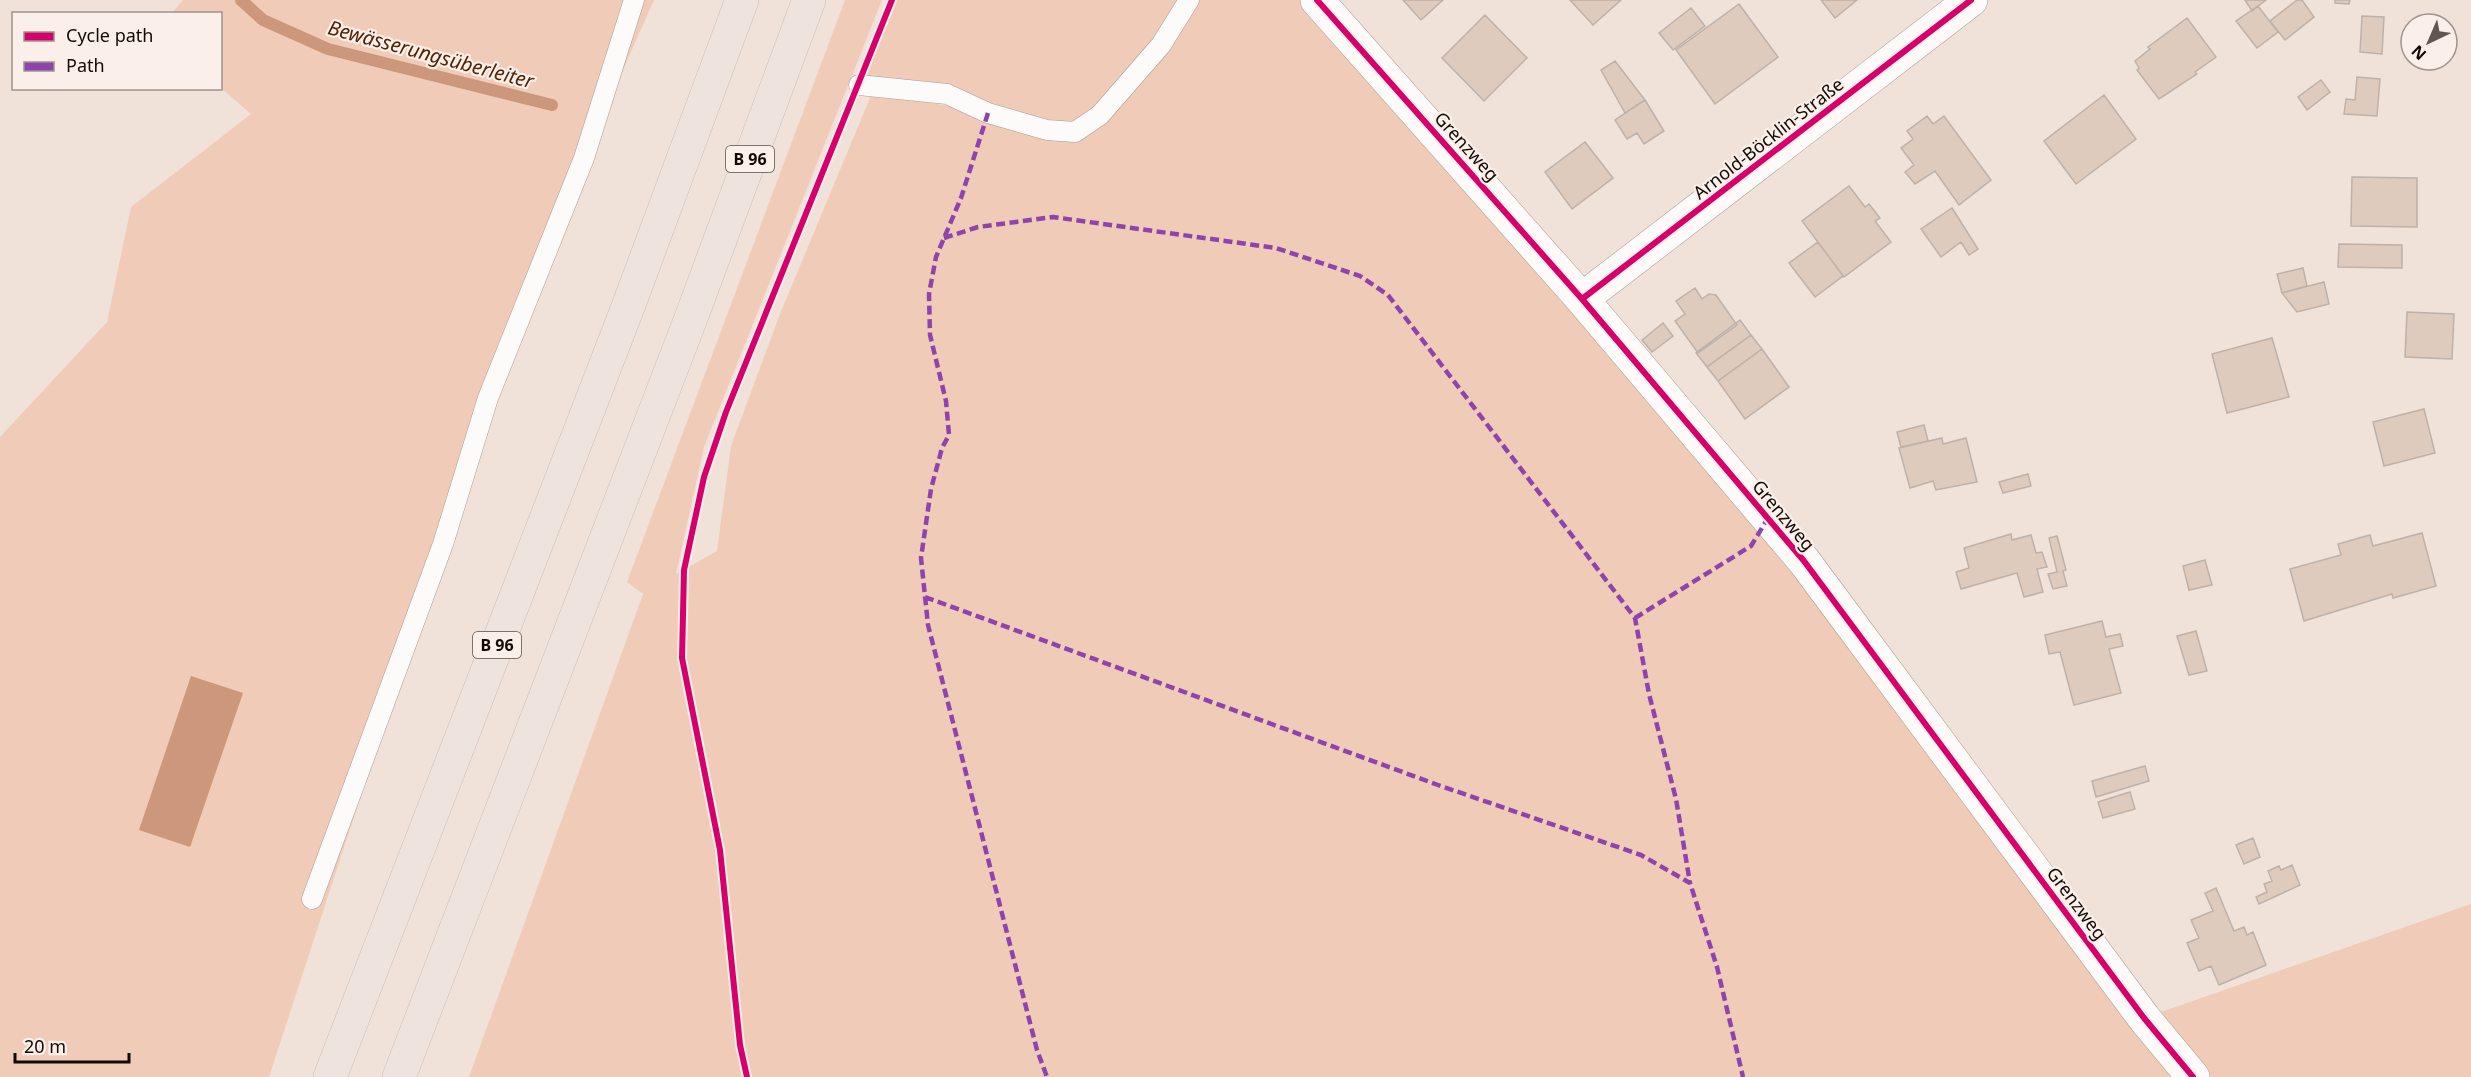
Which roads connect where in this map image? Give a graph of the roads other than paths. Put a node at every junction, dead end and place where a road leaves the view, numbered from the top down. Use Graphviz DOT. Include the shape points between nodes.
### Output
graph roads {
  1 [pos="634,0"];
  2 [pos="742,0"];
  3 [pos="809,0"];
  4 [pos="1189,0"];
  5 [pos="1317,0"];
  6 [pos="1971,0"];
  7 [pos="858,85"];
  8 [pos="1582,299"];
  9 [pos="312,899"];
  10 [pos="330,1077"];
  11 [pos="399,1077"];
  12 [pos="2193,1077"];
  1 -- 9 [label="lane" via="584,158 488,398 443,544"];
  2 -- 10 [label="highway, B 96" via="624,318"];
  3 -- 11 [label="highway, B 96"];
  4 -- 7 [label="lane" via="1161,45 1100,115 1075,132 1047,130 997,116 947,94"];
  5 -- 8 [label="street, Grenzweg"];
  6 -- 8 [label="street, Arnold-Böcklin-Straße"];
  8 -- 12 [label="street, Grenzweg" via="1804,561 2144,1018"];
}
